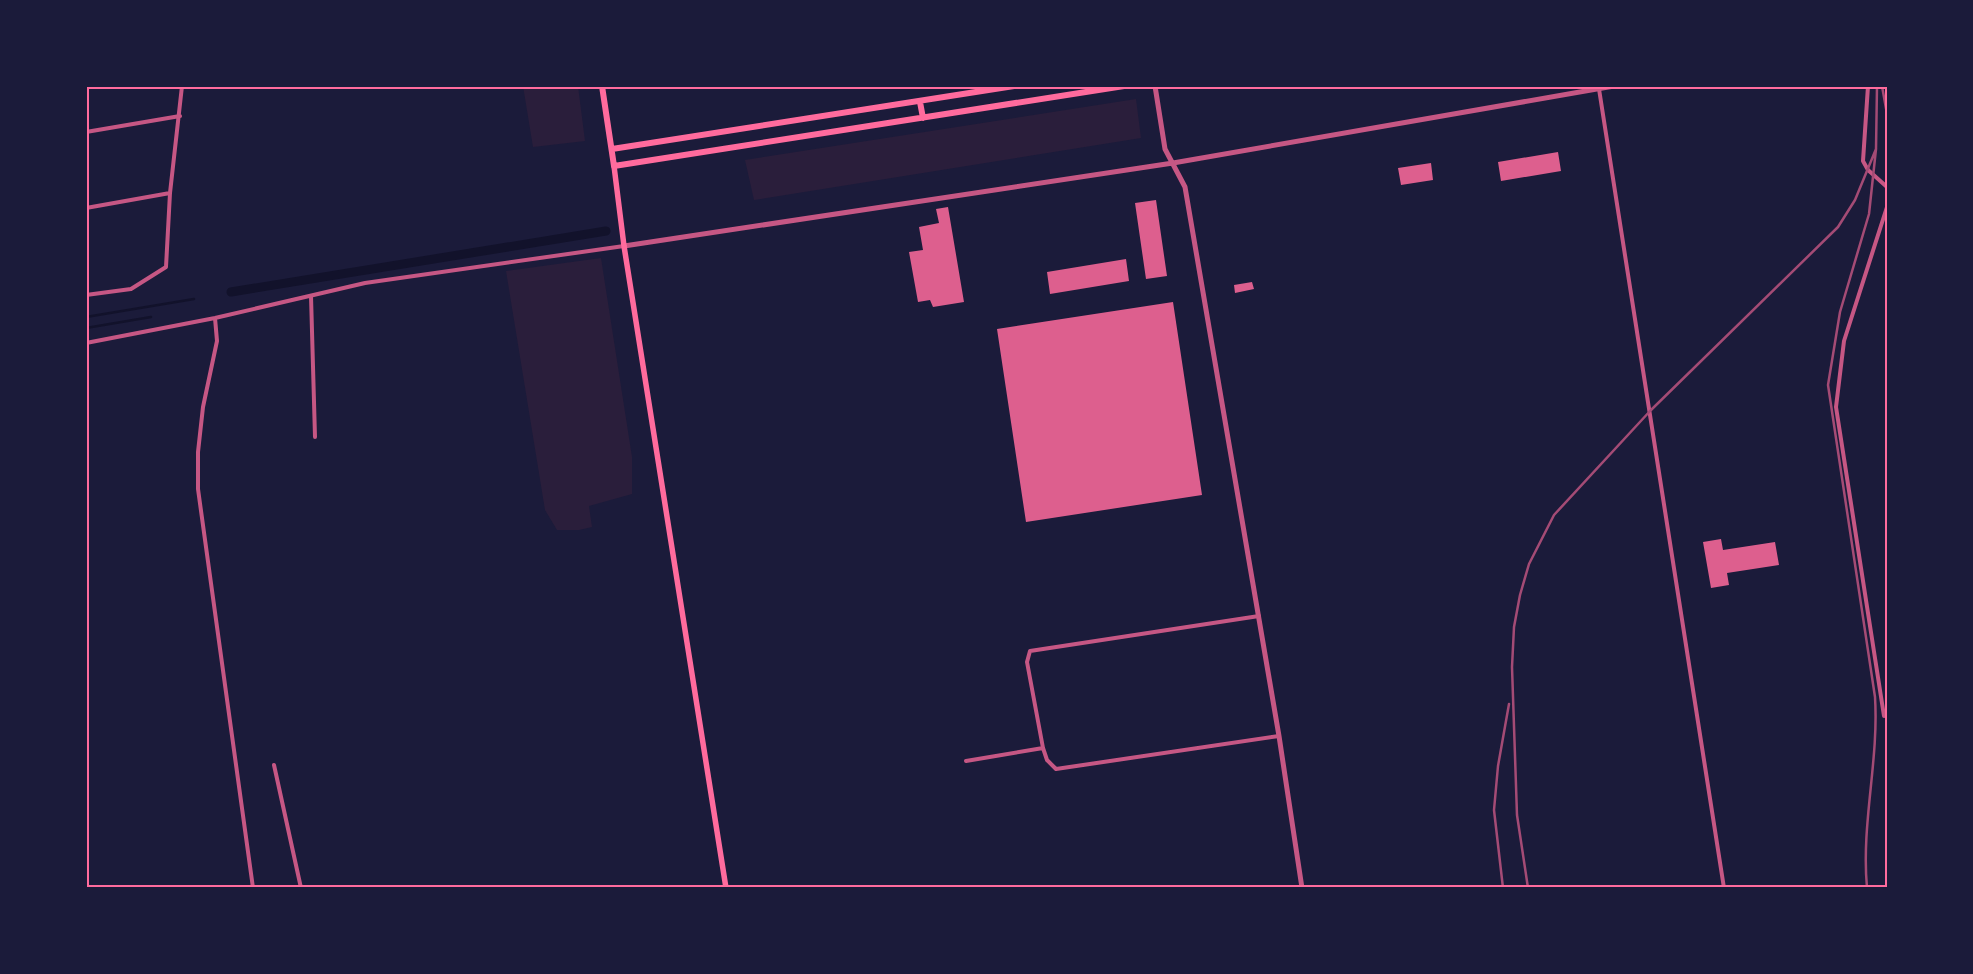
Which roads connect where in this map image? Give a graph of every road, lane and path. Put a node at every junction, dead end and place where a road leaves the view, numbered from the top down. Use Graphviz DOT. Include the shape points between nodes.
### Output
graph roads {
  1 [pos="182,86"];
  2 [pos="602,86"];
  3 [pos="1014,86"];
  4 [pos="1124,86"];
  5 [pos="1155,86"];
  6 [pos="1614,86"];
  7 [pos="1868,86"];
  8 [pos="1599,89"];
  9 [pos="920,102"];
  10 [pos="180,116"];
  11 [pos="923,118"];
  12 [pos="86,132"];
  13 [pos="612,149"];
  14 [pos="1173,163"];
  15 [pos="614,166"];
  16 [pos="1887,187"];
  17 [pos="170,193"];
  18 [pos="1887,207"];
  19 [pos="86,208"];
  20 [pos="624,246"];
  21 [pos="86,295"];
  22 [pos="310,296"];
  23 [pos="215,318"];
  24 [pos="86,343"];
  25 [pos="315,437"];
  26 [pos="1259,616"];
  27 [pos="1884,716"];
  28 [pos="1279,736"];
  29 [pos="1043,748"];
  30 [pos="966,761"];
  31 [pos="274,765"];
  32 [pos="253,888"];
  33 [pos="301,888"];
  34 [pos="726,888"];
  35 [pos="1302,888"];
  36 [pos="1724,888"];
  1 -- 10 [label="street"];
  2 -- 13 [label="main road"];
  3 -- 9 [label="main road"];
  4 -- 11 [label="main road"];
  5 -- 14 [label="street" via="1165,149"];
  6 -- 8 [label="street"];
  7 -- 16 [label="street" via="1863,161"];
  8 -- 14 [label="street"];
  8 -- 36 [label="street"];
  9 -- 11 [label="main road"];
  9 -- 13 [label="main road"];
  10 -- 12 [label="street"];
  10 -- 17 [label="street"];
  11 -- 15 [label="main road"];
  13 -- 15 [label="main road"];
  14 -- 20 [label="street"];
  14 -- 26 [label="street" via="1186,186"];
  15 -- 20 [label="main road"];
  17 -- 19 [label="street"];
  17 -- 21 [label="street" via="166,267 131,289"];
  18 -- 27 [label="street" via="1844,341 1836,408"];
  20 -- 22 [label="street" via="374,282"];
  20 -- 34 [label="main road"];
  22 -- 23 [label="street"];
  22 -- 25 [label="street"];
  23 -- 24 [label="street"];
  23 -- 32 [label="street" via="218,341 203,407 198,488"];
  26 -- 28 [label="street"];
  26 -- 29 [label="street" via="1030,651 1027,662"];
  28 -- 29 [label="street" via="1056,769 1047,760"];
  28 -- 35 [label="street"];
  29 -- 30 [label="street"];
  31 -- 33 [label="street"];
}
